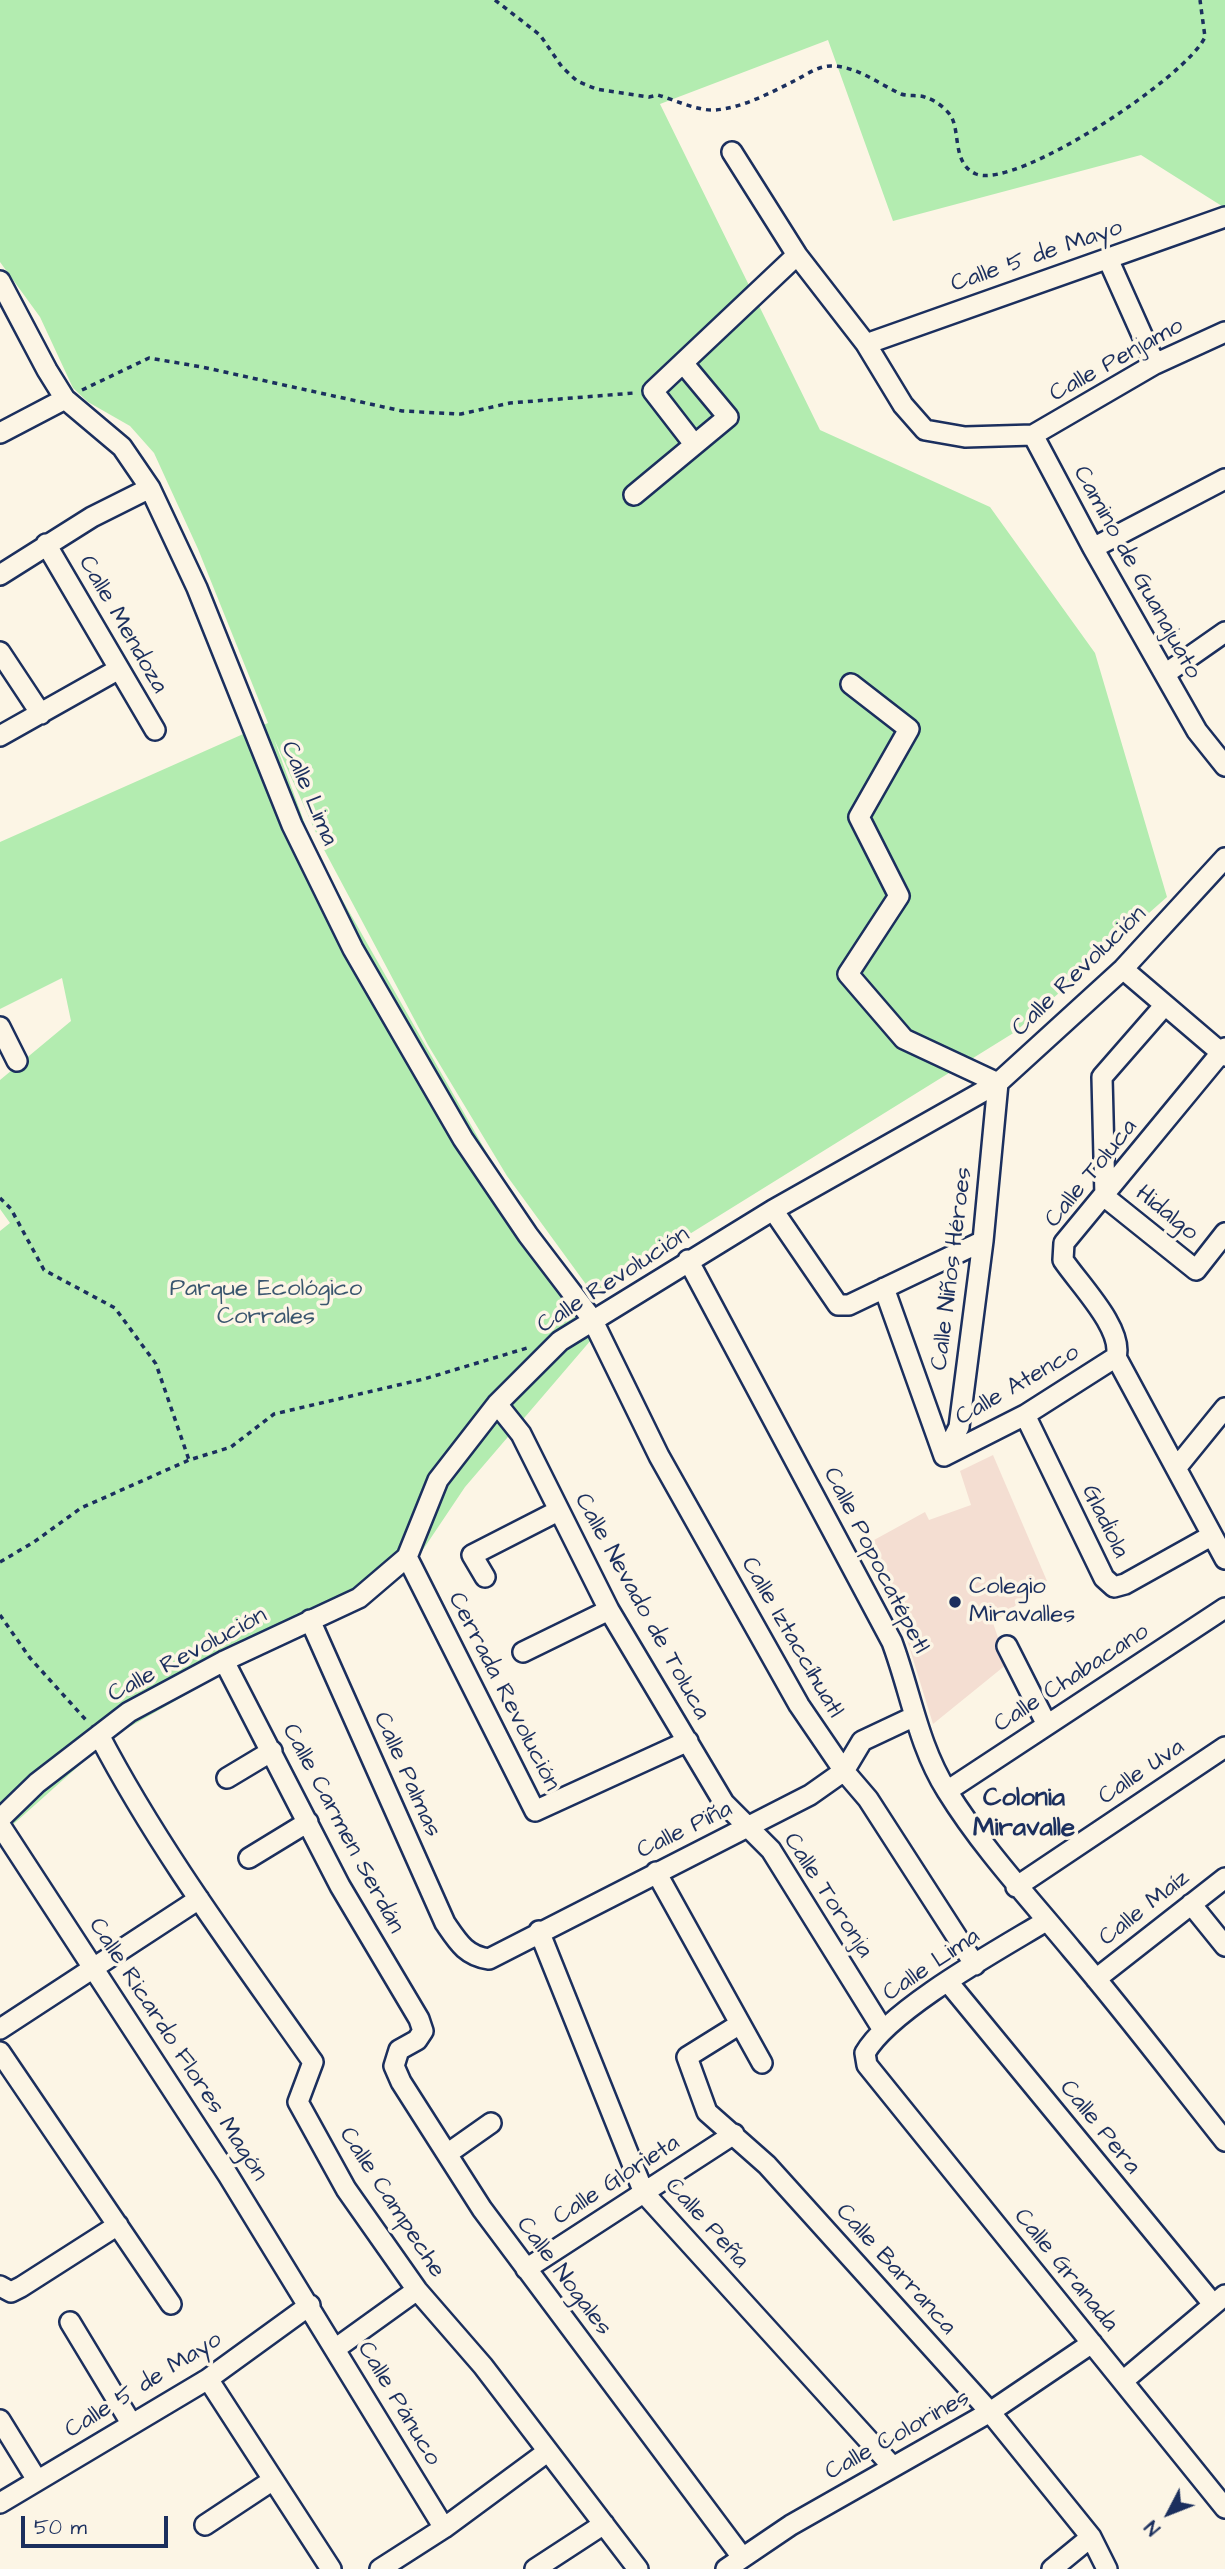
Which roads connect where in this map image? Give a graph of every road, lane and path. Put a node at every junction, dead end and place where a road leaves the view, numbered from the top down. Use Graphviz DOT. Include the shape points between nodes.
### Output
graph roads {
  1 [pos="495,0"];
  2 [pos="1200,0"];
  3 [pos="732,152"];
  4 [pos="1225,216"];
  5 [pos="797,255"];
  6 [pos="1108,259"];
  7 [pos="0,281"];
  8 [pos="1225,332"];
  9 [pos="866,344"];
  10 [pos="683,363"];
  11 [pos="1155,363"];
  12 [pos="653,391"];
  13 [pos="65,399"];
  14 [pos="0,433"];
  15 [pos="1033,435"];
  16 [pos="694,444"];
  17 [pos="1225,479"];
  18 [pos="150,488"];
  19 [pos="634,495"];
  20 [pos="46,544"];
  21 [pos="1093,548"];
  22 [pos="0,575"];
  23 [pos="1225,632"];
  24 [pos="0,652"];
  25 [pos="119,669"];
  26 [pos="1165,674"];
  27 [pos="852,684"];
  28 [pos="41,714"];
  29 [pos="155,730"];
  30 [pos="0,736"];
  31 [pos="1225,766"];
  32 [pos="1225,858"];
  33 [pos="1123,969"];
  34 [pos="1164,1006"];
  35 [pos="0,1027"];
  36 [pos="1224,1052"];
  37 [pos="17,1061"];
  38 [pos="998,1083"];
  39 [pos="1105,1197"];
  40 [pos="0,1198"];
  41 [pos="773,1210"];
  42 [pos="1225,1233"];
  43 [pos="983,1241"];
  44 [pos="688,1260"];
  45 [pos="884,1288"];
  46 [pos="593,1319"];
  47 [pos="560,1341"];
  48 [pos="1116,1357"];
  49 [pos="497,1404"];
  50 [pos="1225,1408"];
  51 [pos="1025,1415"];
  52 [pos="944,1456"];
  53 [pos="189,1460"];
  54 [pos="1177,1467"];
  55 [pos="558,1511"];
  56 [pos="1211,1536"];
  57 [pos="407,1557"];
  58 [pos="1225,1559"];
  59 [pos="0,1562"];
  60 [pos="485,1577"];
  61 [pos="1225,1608"];
  62 [pos="609,1610"];
  63 [pos="0,1615"];
  64 [pos="310,1620"];
  65 [pos="1007,1646"];
  66 [pos="523,1652"];
  67 [pos="224,1661"];
  68 [pos="913,1717"];
  69 [pos="1047,1725"];
  70 [pos="99,1735"];
  71 [pos="688,1741"];
  72 [pos="1225,1747"];
  73 [pos="272,1751"];
  74 [pos="844,1770"];
  75 [pos="227,1777"];
  76 [pos="947,1791"];
  77 [pos="0,1822"];
  78 [pos="308,1822"];
  79 [pos="751,1827"];
  80 [pos="249,1858"];
  81 [pos="656,1872"];
  82 [pos="1225,1878"];
  83 [pos="1016,1887"];
  84 [pos="199,1899"];
  85 [pos="1191,1904"];
  86 [pos="1046,1921"];
  87 [pos="539,1931"];
  88 [pos="1225,1946"];
  89 [pos="463,1948"];
  90 [pos="975,1965"];
  91 [pos="95,1966"];
  92 [pos="1096,1979"];
  93 [pos="948,1983"];
  94 [pos="419,2019"];
  95 [pos="740,2024"];
  96 [pos="0,2029"];
  97 [pos="883,2030"];
  98 [pos="0,2052"];
  99 [pos="762,2063"];
  100 [pos="867,2066"];
  101 [pos="491,2123"];
  102 [pos="734,2134"];
  103 [pos="1225,2141"];
  104 [pos="447,2154"];
  105 [pos="644,2193"];
  106 [pos="118,2225"];
  107 [pos="526,2269"];
  108 [pos="1,2288"];
  109 [pos="417,2290"];
  110 [pos="1219,2300"];
  111 [pos="171,2304"];
  112 [pos="310,2305"];
  113 [pos="70,2322"];
  114 [pos="1092,2343"];
  115 [pos="335,2349"];
  116 [pos="208,2379"];
  117 [pos="1123,2381"];
  118 [pos="990,2412"];
  119 [pos="0,2420"];
  120 [pos="131,2423"];
  121 [pos="547,2452"];
  122 [pos="892,2466"];
  123 [pos="37,2480"];
  124 [pos="273,2480"];
  125 [pos="0,2504"];
  126 [pos="1225,2508"];
  127 [pos="604,2524"];
  128 [pos="205,2525"];
  129 [pos="444,2528"];
  130 [pos="1091,2537"];
  131 [pos="734,2563"];
  132 [pos="331,2569"];
  133 [pos="380,2569"];
  134 [pos="535,2569"];
  135 [pos="638,2569"];
  136 [pos="1052,2569"];
  137 [pos="1107,2569"];
  1 -- 2 [label="path" via="540,35 569,75 596,89 659,95 716,110 753,101 822,67 850,70 904,95 927,97 952,118 956,146 965,165 972,173 992,176 1029,166 1122,112 1189,61 1205,37"];
  3 -- 5 [label="street"];
  4 -- 6 [label="street, Calle 5 de Mayo"];
  5 -- 9 [label="street"];
  5 -- 10 [label="street"];
  6 -- 9 [label="street, Calle 5 de Mayo"];
  6 -- 11 [label="street"];
  7 -- 13 [label="street, Calle Lima"];
  8 -- 11 [label="street, Calle Penjamo"];
  9 -- 15 [label="street" via="925,430 965,436"];
  10 -- 12 [label="street"];
  10 -- 16 [label="street" via="728,417"];
  11 -- 15 [label="street, Calle Penjamo"];
  12 -- 13 [label="path" via="510,404 461,414 402,411 149,358"];
  12 -- 16 [label="street"];
  13 -- 14 [label="street"];
  13 -- 18 [label="street, Calle Lima" via="122,447"];
  15 -- 21 [label="street, Camino de Guanajuato"];
  16 -- 19 [label="street"];
  17 -- 21 [label="street"];
  18 -- 20 [label="street"];
  18 -- 46 [label="street, Calle Lima" via="206,611 292,825 353,949 463,1139 528,1235"];
  20 -- 22 [label="street"];
  20 -- 25 [label="street, Calle Mendoza"];
  21 -- 26 [label="street, Camino de Guanajuato"];
  23 -- 26 [label="street"];
  24 -- 28 [label="street"];
  25 -- 28 [label="street"];
  25 -- 29 [label="street, Calle Mendoza"];
  26 -- 31 [label="street, Camino de Guanajuato" via="1197,731"];
  27 -- 38 [label="street" via="909,729 859,817 900,896 848,974 904,1039"];
  28 -- 30 [label="street"];
  32 -- 33 [label="street, Calle Revolución"];
  33 -- 34 [label="street"];
  33 -- 38 [label="street, Calle Revolución"];
  34 -- 36 [label="street"];
  34 -- 39 [label="street" via="1102,1077"];
  35 -- 37 [label="street"];
  36 -- 39 [label="street, Calle Toluca"];
  38 -- 41 [label="street, Calle Revolución"];
  38 -- 43 [label="street, Calle Niños Héroes"];
  39 -- 42 [label="street, Hidalgo" via="1196,1270"];
  39 -- 48 [label="street, Calle Toluca" via="1064,1243 1063,1260 1114,1329 1119,1346"];
  40 -- 53 [label="path" via="11,1209 44,1270 115,1308 156,1364"];
  41 -- 44 [label="street, Calle Revolución"];
  41 -- 45 [label="street" via="838,1305 849,1305"];
  43 -- 45 [label="street"];
  43 -- 52 [label="street, Calle Niños Héroes" via="959,1427"];
  44 -- 46 [label="street, Calle Revolución"];
  44 -- 68 [label="street, Calle Popocatépetl" via="892,1642 908,1684"];
  45 -- 52 [label="street"];
  46 -- 47 [label="street, Calle Revolución"];
  46 -- 74 [label="street, Calle Iztaccíhuatl" via="659,1456 799,1706"];
  47 -- 49 [label="street, Calle Revolución"];
  47 -- 53 [label="path" via="274,1414 231,1447"];
  48 -- 51 [label="street, Calle Atenco"];
  48 -- 54 [label="street, Calle Toluca"];
  49 -- 55 [label="street, Calle Nevado de Toluca" via="521,1434"];
  49 -- 57 [label="street, Calle Revolución" via="438,1480"];
  50 -- 54 [label="street"];
  51 -- 52 [label="street, Calle Atenco"];
  51 -- 56 [label="street, Gladiola" via="1104,1578 1114,1587"];
  53 -- 59 [label="path" via="81,1508"];
  54 -- 56 [label="street, Calle Toluca"];
  55 -- 60 [label="street" via="472,1555"];
  55 -- 62 [label="street, Calle Nevado de Toluca"];
  56 -- 58 [label="street, Calle Toluca"];
  57 -- 64 [label="street, Calle Revolución" via="359,1598"];
  57 -- 71 [label="street, Cerrada Revolución" via="535,1811"];
  61 -- 69 [label="street, Calle Chabacano"];
  62 -- 66 [label="street"];
  62 -- 71 [label="street, Calle Nevado de Toluca"];
  63 -- 70 [label="path" via="30,1658"];
  64 -- 67 [label="street, Calle Revolución"];
  64 -- 89 [label="street, Calle Palmas" via="446,1923"];
  65 -- 69 [label="street"];
  67 -- 70 [label="street, Calle Revolución" via="129,1712"];
  67 -- 73 [label="street, Calle Carmen Serdán"];
  68 -- 74 [label="street, Calle Piña" via="862,1741"];
  68 -- 76 [label="street, Calle Popocatépetl"];
  69 -- 76 [label="street, Calle Chabacano"];
  70 -- 77 [label="street, Calle Revolución" via="37,1783"];
  70 -- 84 [label="street, Calle Campeche" via="125,1786"];
  71 -- 79 [label="street, Calle Nevado de Toluca" via="724,1803"];
  72 -- 83 [label="street, Calle Uva"];
  73 -- 75 [label="street"];
  73 -- 78 [label="street, Calle Carmen Serdán"];
  74 -- 79 [label="street, Calle Piña" via="810,1795"];
  74 -- 90 [label="street, Calle Iztaccíhuatl" via="868,1799"];
  76 -- 83 [label="street, Calle Popocatépetl"];
  77 -- 91 [label="street, Calle Ricardo Flores Magón"];
  78 -- 80 [label="street"];
  78 -- 94 [label="street, Calle Carmen Serdán" via="340,1886"];
  79 -- 81 [label="street, Calle Piña"];
  79 -- 97 [label="street, Calle Toronja" via="771,1850"];
  81 -- 87 [label="street, Calle Piña"];
  81 -- 95 [label="street"];
  82 -- 85 [label="street, Calle Maíz"];
  83 -- 86 [label="street, Calle Popocatépetl"];
  84 -- 91 [label="street"];
  84 -- 109 [label="street, Calle Campeche" via="313,2062 298,2102 346,2189"];
  85 -- 88 [label="street"];
  85 -- 92 [label="street, Calle Maíz"];
  86 -- 90 [label="street, Calle Lima"];
  86 -- 92 [label="street, Calle Popocatépetl"];
  87 -- 89 [label="street, Calle Piña" via="489,1959 475,1957"];
  87 -- 105 [label="street, Calle Peña"];
  90 -- 93 [label="street, Calle Lima"];
  91 -- 96 [label="street"];
  91 -- 112 [label="street, Calle Ricardo Flores Magón"];
  92 -- 103 [label="street, Calle Popocatépetl"];
  93 -- 97 [label="street, Calle Lima"];
  93 -- 110 [label="street, Calle Pera"];
  94 -- 104 [label="street, Calle Nogales" via="423,2031 399,2050 394,2066"];
  95 -- 99 [label="street"];
  95 -- 102 [label="street, Calle Barranca" via="687,2057 707,2112"];
  97 -- 100 [label="street, Calle Lima" via="865,2053"];
  98 -- 106 [label="street"];
  100 -- 114 [label="street, Calle Granada"];
  101 -- 104 [label="street"];
  102 -- 105 [label="street, Calle Glorieta"];
  102 -- 118 [label="street, Calle Barranca"];
  104 -- 107 [label="street, Calle Nogales"];
  105 -- 107 [label="street, Calle Glorieta"];
  105 -- 122 [label="street, Calle Peña"];
  106 -- 108 [label="street" via="21,2287 11,2292"];
  106 -- 111 [label="street"];
  107 -- 131 [label="street, Calle Nogales"];
  109 -- 115 [label="street"];
  109 -- 121 [label="street, Calle Campeche" via="483,2366"];
  110 -- 117 [label="street"];
  112 -- 115 [label="street, Calle Pánuco"];
  112 -- 116 [label="street, Calle 5 de Mayo"];
  113 -- 120 [label="street"];
  114 -- 117 [label="street, Calle Granada"];
  114 -- 118 [label="street, Calle Colorines"];
  115 -- 129 [label="street, Calle Pánuco"];
  116 -- 120 [label="street, Calle 5 de Mayo"];
  116 -- 124 [label="street"];
  117 -- 126 [label="street, Calle Granada"];
  118 -- 122 [label="street, Calle Colorines"];
  118 -- 130 [label="street, Calle Barranca"];
  119 -- 123 [label="street"];
  120 -- 123 [label="street, Calle 5 de Mayo"];
  121 -- 127 [label="street, Calle Campeche"];
  121 -- 129 [label="street"];
  122 -- 131 [label="street, Calle Colorines"];
  123 -- 125 [label="street, Calle 5 de Mayo"];
  124 -- 128 [label="street"];
  124 -- 132 [label="street"];
  127 -- 134 [label="street"];
  127 -- 135 [label="street, Calle Campeche"];
  129 -- 133 [label="street"];
  130 -- 136 [label="street"];
  130 -- 137 [label="street, Calle Barranca"];
}
